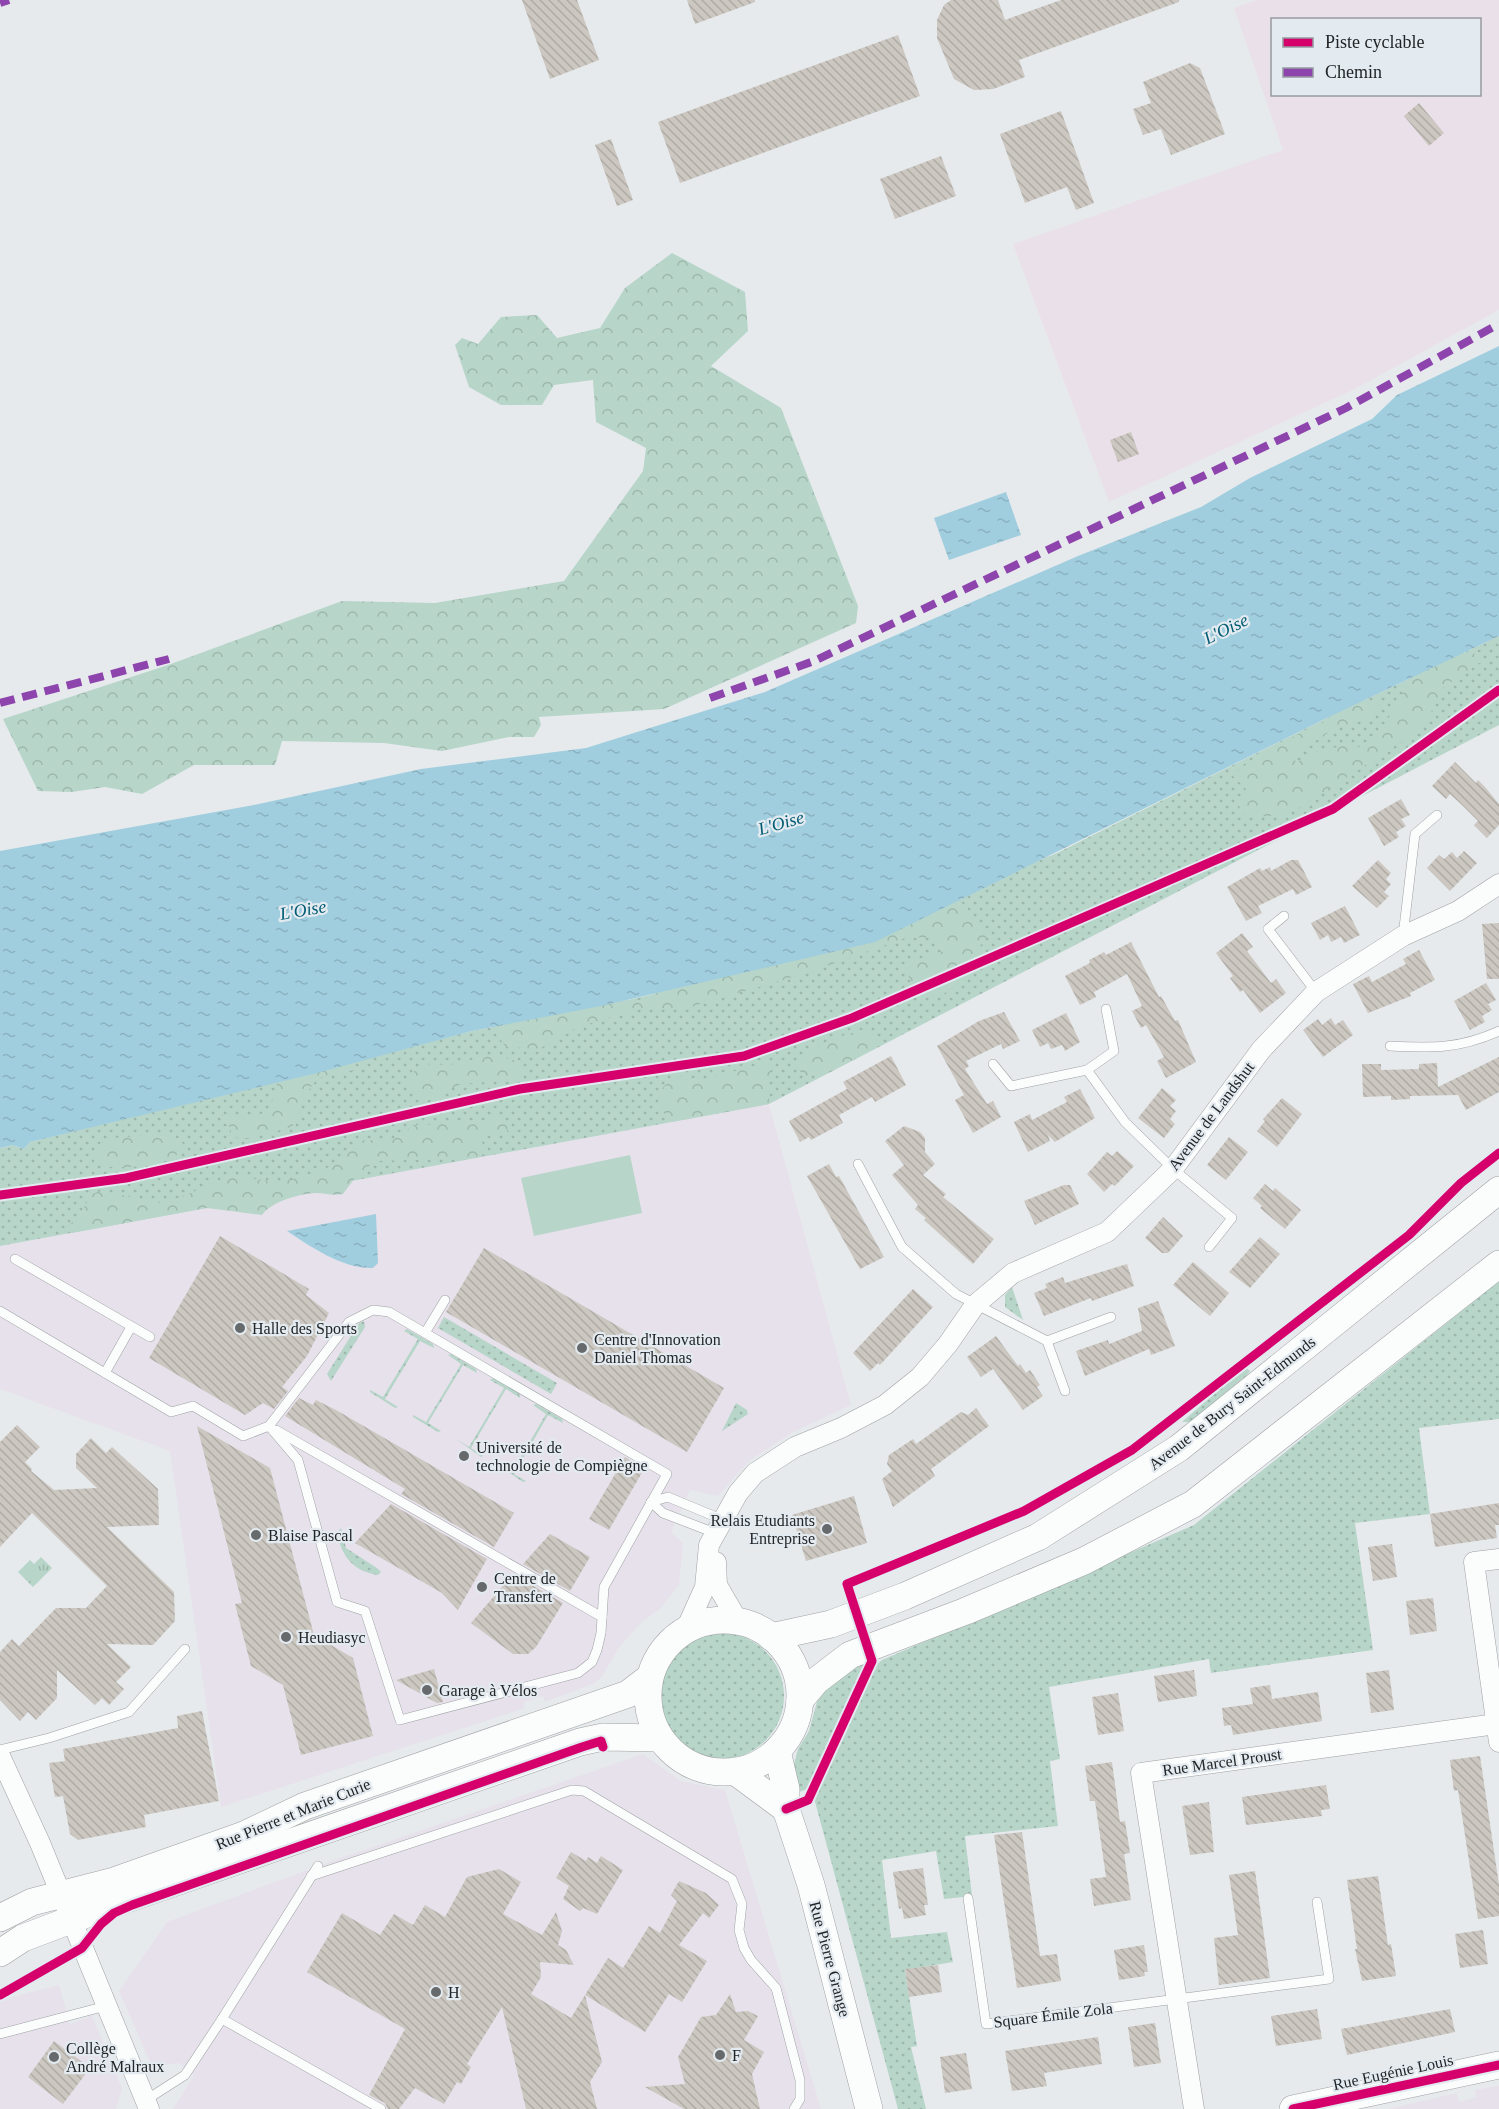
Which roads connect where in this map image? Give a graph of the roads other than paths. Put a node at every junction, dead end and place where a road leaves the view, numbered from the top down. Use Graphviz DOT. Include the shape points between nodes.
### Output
graph roads {
  1 [pos="1437,815"];
  2 [pos="1499,884"];
  3 [pos="1284,916"];
  4 [pos="1402,936"];
  5 [pos="1316,992"];
  6 [pos="1106,1009"];
  7 [pos="1499,1031"];
  8 [pos="1390,1046"];
  9 [pos="993,1064"];
  10 [pos="1087,1070"];
  11 [pos="858,1164"];
  12 [pos="1173,1169"];
  13 [pos="1499,1190"];
  14 [pos="1209,1247"];
  15 [pos="15,1258"];
  16 [pos="1499,1264"];
  17 [pos="445,1300"];
  18 [pos="975,1305"];
  19 [pos="0,1311"];
  20 [pos="1111,1317"];
  21 [pos="131,1327"];
  22 [pos="425,1333"];
  23 [pos="150,1337"];
  24 [pos="1047,1341"];
  25 [pos="105,1373"];
  26 [pos="1065,1391"];
  27 [pos="269,1426"];
  28 [pos="651,1502"];
  29 [pos="718,1526"];
  30 [pos="1499,1559"];
  31 [pos="602,1617"];
  32 [pos="738,1621"];
  33 [pos="686,1629"];
  34 [pos="771,1637"];
  35 [pos="185,1649"];
  36 [pos="649,1678"];
  37 [pos="800,1700"];
  38 [pos="1498,1733"];
  39 [pos="659,1738"];
  40 [pos="0,1750"];
  41 [pos="777,1751"];
  42 [pos="0,1756"];
  43 [pos="736,1772"];
  44 [pos="786,1809"];
  45 [pos="318,1866"];
  46 [pos="312,1876"];
  47 [pos="61,1894"];
  48 [pos="968,1898"];
  49 [pos="1317,1902"];
  50 [pos="0,1917"];
  51 [pos="69,1920"];
  52 [pos="0,1953"];
  53 [pos="1175,1999"];
  54 [pos="106,2006"];
  55 [pos="222,2019"];
  56 [pos="0,2034"];
  57 [pos="1499,2065"];
  58 [pos="147,2105"];
  59 [pos="381,2109"];
  60 [pos="794,2109"];
  61 [pos="869,2109"];
  62 [pos="1194,2109"];
  63 [pos="1293,2109"];
  1 -- 4 [label="lane" via="1415,834"];
  2 -- 4 [label="street, Avenue de Landshut" via="1458,911"];
  3 -- 5 [label="lane" via="1268,929"];
  4 -- 5 [label="street, Avenue de Landshut"];
  5 -- 12 [label="street, Avenue de Landshut" via="1261,1050"];
  6 -- 10 [label="lane" via="1114,1051"];
  7 -- 8 [label="lane" via="1473,1043 1441,1049"];
  9 -- 10 [label="lane" via="1011,1086"];
  10 -- 12 [label="lane" via="1125,1122"];
  11 -- 18 [label="lane" via="902,1247"];
  12 -- 14 [label="lane" via="1232,1218"];
  12 -- 18 [label="street, Avenue de Landshut" via="1107,1232 1013,1273"];
  13 -- 34 [label="main road, Avenue de Bury Saint-Edmunds" via="1179,1448 1047,1532 905,1596 831,1624"];
  15 -- 21 [label="lane"];
  16 -- 37 [label="main road" via="1192,1504 1084,1561 850,1654 816,1681"];
  17 -- 22 [label="lane"];
  18 -- 24 [label="lane"];
  18 -- 29 [label="street, Avenue de Landshut" via="920,1377 885,1405 795,1447 755,1473"];
  19 -- 25 [label="lane"];
  20 -- 24 [label="lane"];
  21 -- 23 [label="lane"];
  21 -- 25 [label="lane"];
  22 -- 27 [label="lane" via="389,1312 373,1310 349,1322"];
  22 -- 28 [label="lane" via="667,1474"];
  24 -- 26 [label="lane"];
  25 -- 27 [label="lane" via="171,1412 193,1406 243,1436"];
  27 -- 31 [label="lane"];
  27 -- 31 [label="lane" via="298,1460 337,1602 365,1611 400,1720 578,1673 592,1662"];
  28 -- 29 [label="lane" via="663,1513"];
  28 -- 29 [label="lane" via="668,1497"];
  28 -- 31 [label="lane" via="604,1587"];
  29 -- 32 [label="street" via="717,1585"];
  29 -- 33 [label="street, Avenue de Landshut" via="709,1545 705,1587"];
  30 -- 38 [label="street" via="1474,1562"];
  32 -- 33 [label="main road" via="711,1621"];
  32 -- 34 [label="main road"];
  33 -- 36 [label="main road" via="657,1658"];
  34 -- 37 [label="main road" via="788,1654 798,1676"];
  35 -- 40 [label="lane" via="129,1712"];
  36 -- 39 [label="main road" via="647,1699"];
  36 -- 47 [label="main road, Rue Pierre et Marie Curie" via="628,1694 305,1806 244,1835 114,1881"];
  37 -- 41 [label="main road" via="797,1719"];
  38 -- 53 [label="street, Rue Marcel Proust" via="1141,1773"];
  39 -- 43 [label="main road" via="674,1755 693,1766 714,1772"];
  39 -- 51 [label="main road, Rue Pierre et Marie Curie" via="603,1737 580,1742"];
  41 -- 43 [label="main road" via="758,1765"];
  41 -- 44 [label="main road, Rue Pierre Grange" via="786,1789"];
  42 -- 47 [label="street"];
  43 -- 44 [label="main road"];
  44 -- 61 [label="main road, Rue Pierre Grange" via="811,1885"];
  45 -- 46 [label="lane"];
  46 -- 55 [label="lane"];
  46 -- 60 [label="lane" via="572,1790 584,1791 732,1879 741,1904 739,1930 744,1948 776,1988 800,2080 800,2099"];
  47 -- 50 [label="main road, Rue Pierre et Marie Curie"];
  47 -- 51 [label="street"];
  48 -- 53 [label="lane, Square Émile Zola" via="986,2024"];
  49 -- 53 [label="lane" via="1329,1979"];
  51 -- 52 [label="main road, Rue Pierre et Marie Curie" via="23,1938"];
  51 -- 54 [label="street"];
  53 -- 62 [label="street, Rue Marcel Proust"];
  54 -- 56 [label="lane"];
  54 -- 58 [label="street"];
  55 -- 58 [label="lane" via="184,2075"];
  55 -- 59 [label="lane"];
  57 -- 63 [label="main road, Rue Eugénie Louis"];
}
